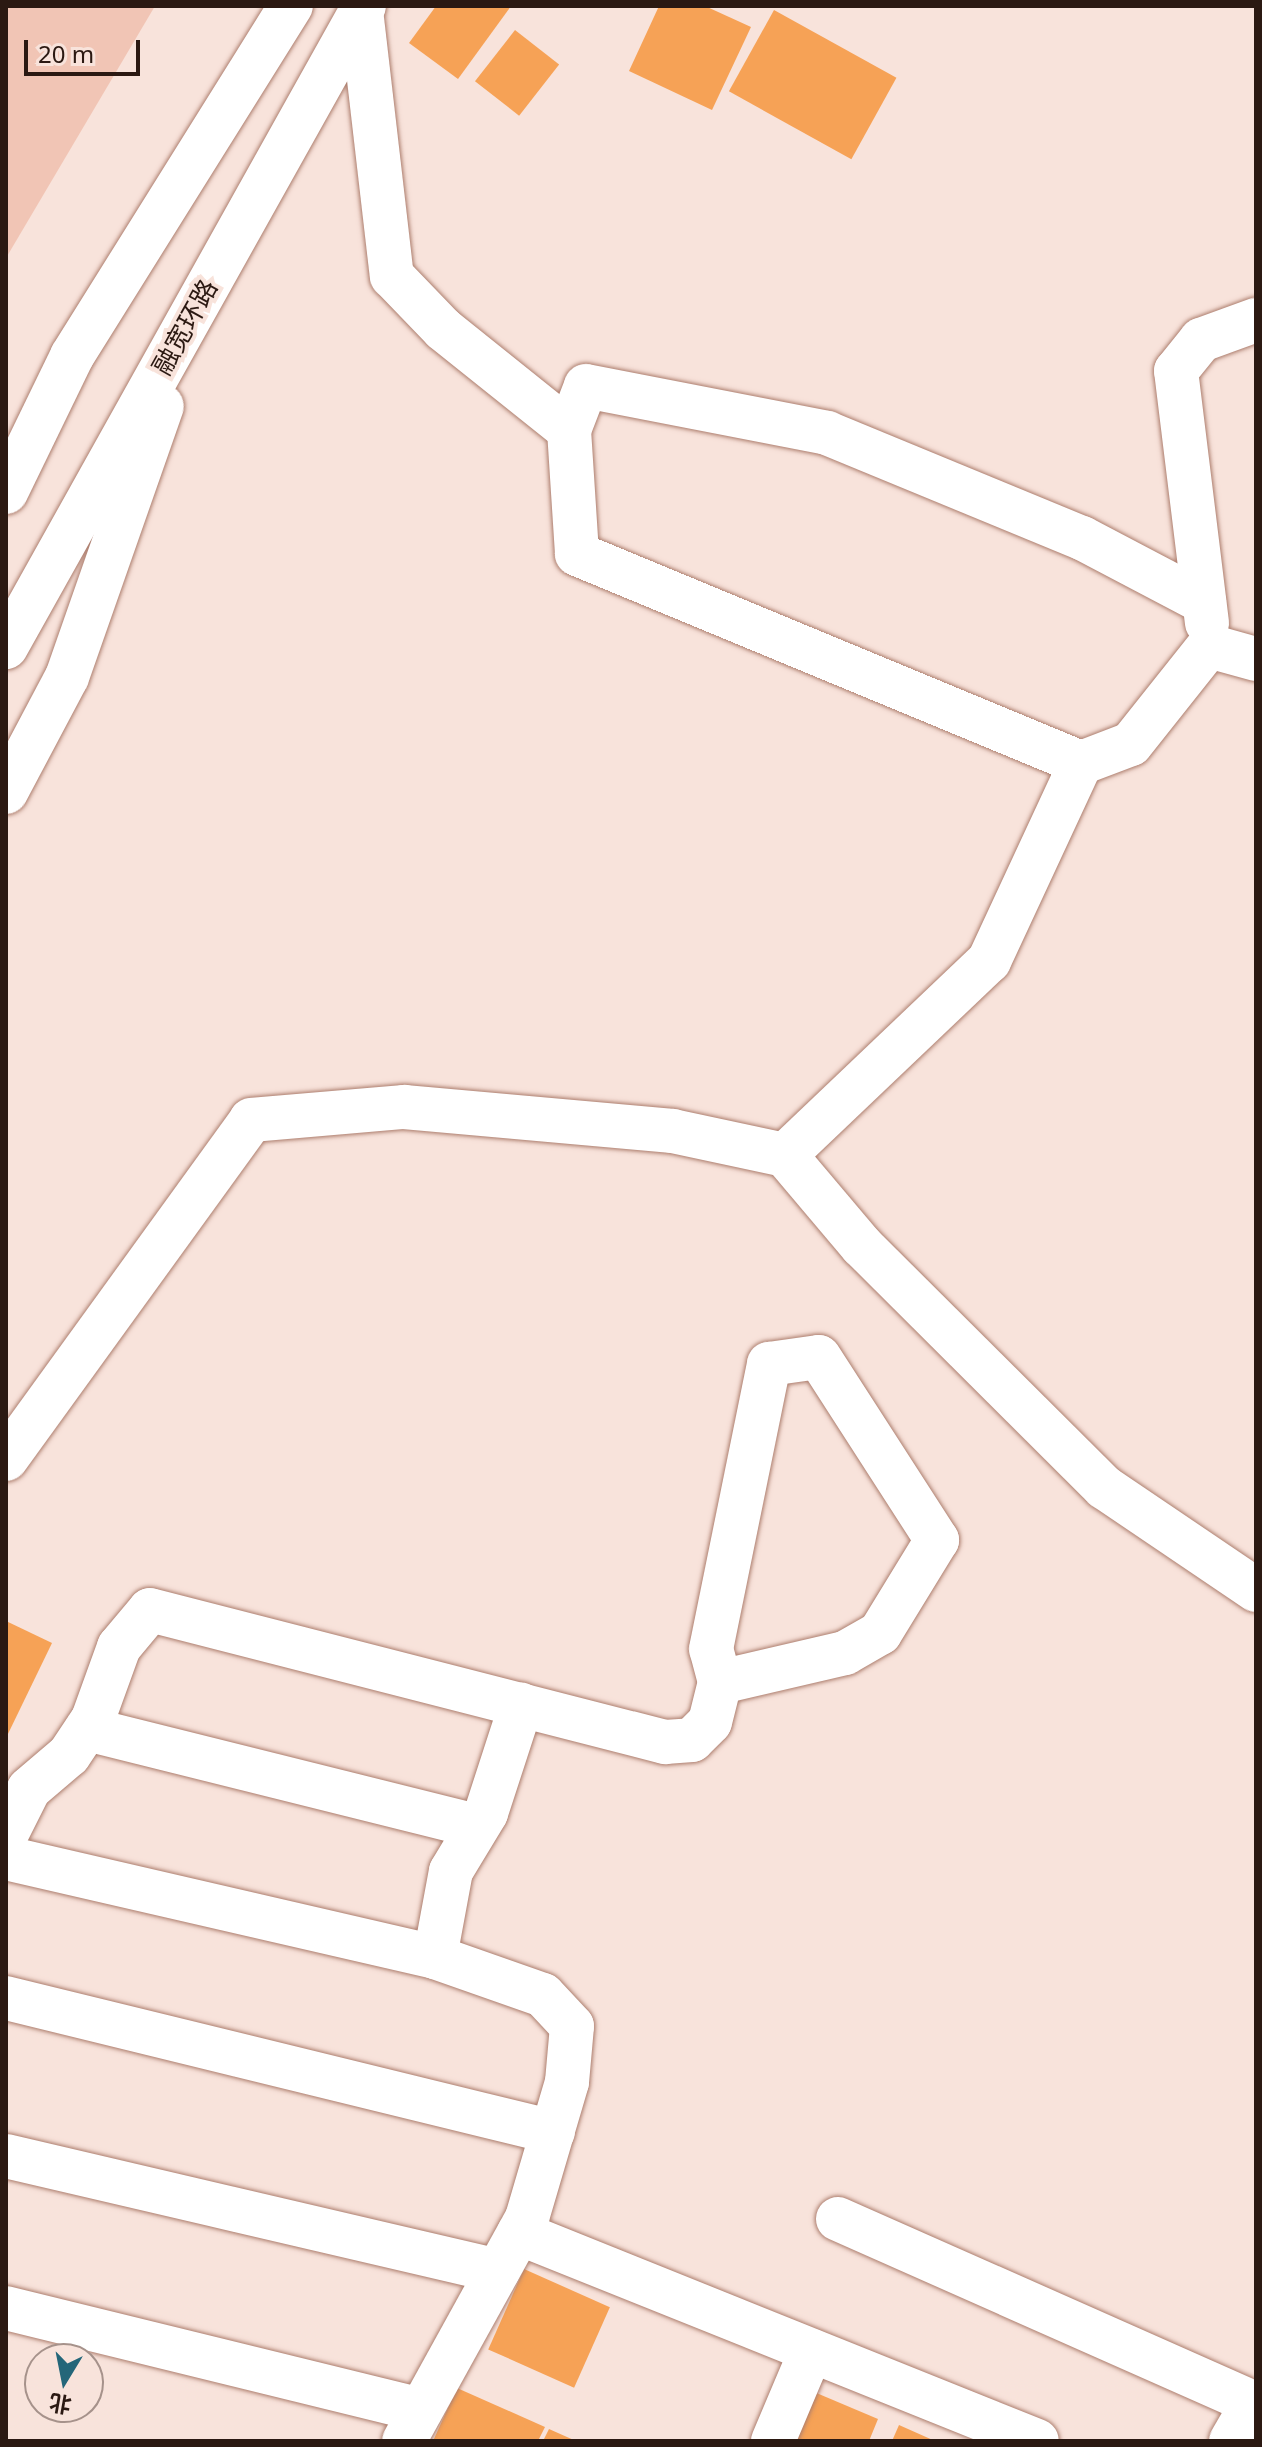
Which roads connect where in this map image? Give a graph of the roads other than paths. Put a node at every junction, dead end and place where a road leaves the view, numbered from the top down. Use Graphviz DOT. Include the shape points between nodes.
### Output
graph roads {
  1 [pos="291,6"];
  2 [pos="362,8"];
  3 [pos="188,320"];
  4 [pos="1256,320"];
  5 [pos="569,430"];
  6 [pos="6,492"];
  7 [pos="1204,602"];
  8 [pos="1209,646"];
  9 [pos="6,647"];
  10 [pos="1256,659"];
  11 [pos="1081,763"];
  12 [pos="6,792"];
  13 [pos="785,1155"];
  14 [pos="6,1459"];
  15 [pos="1256,1590"];
  16 [pos="720,1682"];
  17 [pos="521,1705"];
  18 [pos="87,1729"];
  19 [pos="476,1826"];
  20 [pos="6,1835"];
  21 [pos="6,1858"];
  22 [pos="435,1957"];
  23 [pos="6,1998"];
  24 [pos="553,2132"];
  25 [pos="6,2156"];
  26 [pos="838,2219"];
  27 [pos="519,2233"];
  28 [pos="498,2271"];
  29 [pos="6,2308"];
  30 [pos="811,2351"];
  31 [pos="413,2426"];
  32 [pos="773,2441"];
  33 [pos="1037,2441"];
  34 [pos="1231,2441"];
  1 -- 6 [label="street" via="72,356"];
  2 -- 3 [label="street, 融宽环路"];
  2 -- 5 [label="street" via="392,276 443,329"];
  3 -- 9 [label="street, 融宽环路"];
  3 -- 12 [label="street" via="115,556 67,677"];
  4 -- 7 [label="street" via="1201,340 1176,371"];
  5 -- 7 [label="street" via="586,386 827,433 1082,538"];
  5 -- 11 [label="street" via="577,554"];
  7 -- 8 [label="street"];
  8 -- 10 [label="street"];
  8 -- 11 [label="street" via="1131,744"];
  11 -- 13 [label="street" via="989,961"];
  13 -- 14 [label="street" via="673,1131 404,1107 251,1120"];
  13 -- 15 [label="street" via="862,1246 1104,1487"];
  16 -- 16 [label="street" via="845,1653 880,1633 937,1540 819,1357 769,1364 711,1649"];
  16 -- 17 [label="street" via="710,1722 692,1740 665,1742"];
  17 -- 18 [label="street" via="150,1610 119,1647"];
  17 -- 19 [label="street"];
  18 -- 19 [label="street"];
  18 -- 20 [label="street" via="29,1789"];
  19 -- 22 [label="street" via="451,1871"];
  21 -- 22 [label="street"];
  22 -- 24 [label="street" via="543,1995 572,2026"];
  23 -- 24 [label="street"];
  24 -- 27 [label="street"];
  25 -- 28 [label="street"];
  26 -- 34 [label="street" via="1253,2403"];
  27 -- 28 [label="street"];
  27 -- 30 [label="street"];
  28 -- 31 [label="street"];
  29 -- 31 [label="street"];
  30 -- 32 [label="street"];
  30 -- 33 [label="street"];
}
